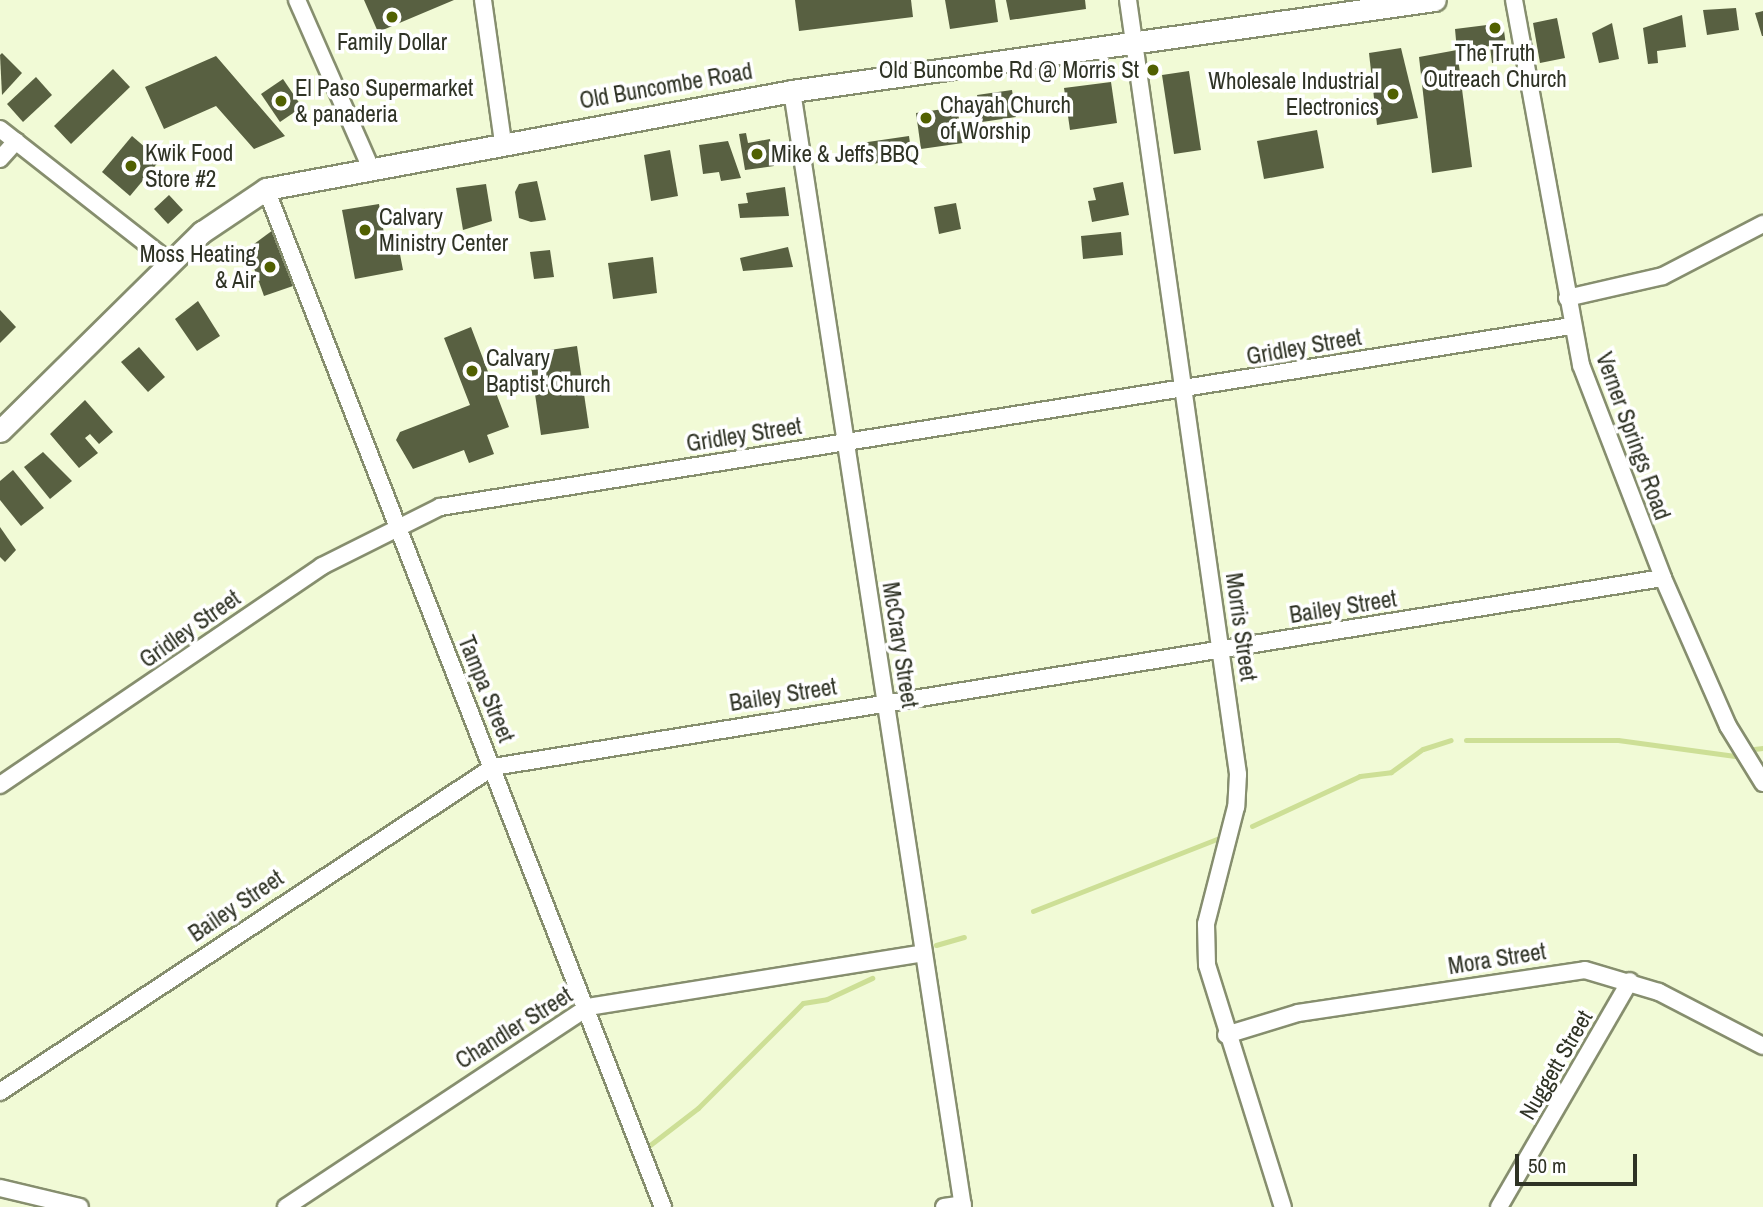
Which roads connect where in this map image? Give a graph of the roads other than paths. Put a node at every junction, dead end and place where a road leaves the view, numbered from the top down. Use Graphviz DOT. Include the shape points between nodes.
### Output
graph roads {
  1 [pos="296,0"];
  2 [pos="483,0"];
  3 [pos="1128,0"];
  4 [pos="1435,0"];
  5 [pos="1514,0"];
  6 [pos="1366,5"];
  7 [pos="1133,42"];
  8 [pos="792,90"];
  9 [pos="0,129"];
  10 [pos="16,141"];
  11 [pos="503,142"];
  12 [pos="0,159"];
  13 [pos="370,166"];
  14 [pos="266,189"];
  15 [pos="1763,224"];
  16 [pos="171,262"];
  17 [pos="1567,298"];
  18 [pos="1571,326"];
  19 [pos="1184,391"];
  20 [pos="0,431"];
  21 [pos="845,442"];
  22 [pos="397,524"];
  23 [pos="1663,578"];
  24 [pos="1221,649"];
  25 [pos="887,703"];
  26 [pos="493,767"];
  27 [pos="1763,783"];
  28 [pos="0,785"];
  29 [pos="924,953"];
  30 [pos="1630,981"];
  31 [pos="588,1007"];
  32 [pos="1226,1035"];
  33 [pos="1763,1046"];
  34 [pos="0,1092"];
  35 [pos="0,1188"];
  36 [pos="963,1205"];
  37 [pos="80,1207"];
  38 [pos="286,1207"];
  39 [pos="663,1207"];
  40 [pos="944,1207"];
  41 [pos="1283,1207"];
  42 [pos="1499,1207"];
  1 -- 13 [label="street"];
  2 -- 11 [label="street"];
  3 -- 7 [label="street, Morris Street"];
  4 -- 6 [label="street, Old Buncombe Road"];
  5 -- 17 [label="street, Verner Springs Road"];
  6 -- 7 [label="street, Old Buncombe Road"];
  7 -- 8 [label="street, Old Buncombe Road"];
  7 -- 19 [label="street, Morris Street"];
  8 -- 11 [label="street, Old Buncombe Road"];
  8 -- 21 [label="street, McCrary Street"];
  9 -- 10 [label="street"];
  10 -- 12 [label="street"];
  10 -- 16 [label="street"];
  11 -- 13 [label="street, Old Buncombe Road"];
  13 -- 14 [label="street, Old Buncombe Road"];
  14 -- 16 [label="street, Old Buncombe Road" via="224,213"];
  14 -- 22 [label="street, Tampa Street"];
  15 -- 17 [label="street" via="1663,276"];
  16 -- 20 [label="street, Old Buncombe Road"];
  17 -- 18 [label="street, Verner Springs Road"];
  18 -- 19 [label="street, Gridley Street"];
  18 -- 23 [label="street, Verner Springs Road" via="1599,424"];
  19 -- 21 [label="street, Gridley Street"];
  19 -- 24 [label="street, Morris Street"];
  21 -- 22 [label="street, Gridley Street" via="490,496"];
  21 -- 25 [label="street, McCrary Street"];
  22 -- 26 [label="street, Tampa Street"];
  22 -- 28 [label="street, Gridley Street" via="322,566"];
  23 -- 24 [label="street, Bailey Street"];
  23 -- 27 [label="street, Verner Springs Road" via="1728,726"];
  24 -- 25 [label="street, Bailey Street"];
  24 -- 32 [label="street, Morris Street" via="1236,807 1206,939 1211,990"];
  25 -- 26 [label="street, Bailey Street"];
  25 -- 29 [label="street, McCrary Street"];
  26 -- 31 [label="street, Tampa Street"];
  26 -- 34 [label="street, Bailey Street"];
  29 -- 31 [label="street, Chandler Street"];
  29 -- 36 [label="street, McCrary Street"];
  30 -- 32 [label="street, Mora Street" via="1604,972 1569,971 1298,1013"];
  30 -- 33 [label="street, Mora Street"];
  30 -- 42 [label="street, Nuggett Street"];
  31 -- 38 [label="street, Chandler Street"];
  31 -- 39 [label="street, Tampa Street"];
  32 -- 41 [label="street, Morris Street"];
  35 -- 37 [label="street"];
  36 -- 40 [label="street"];
}
